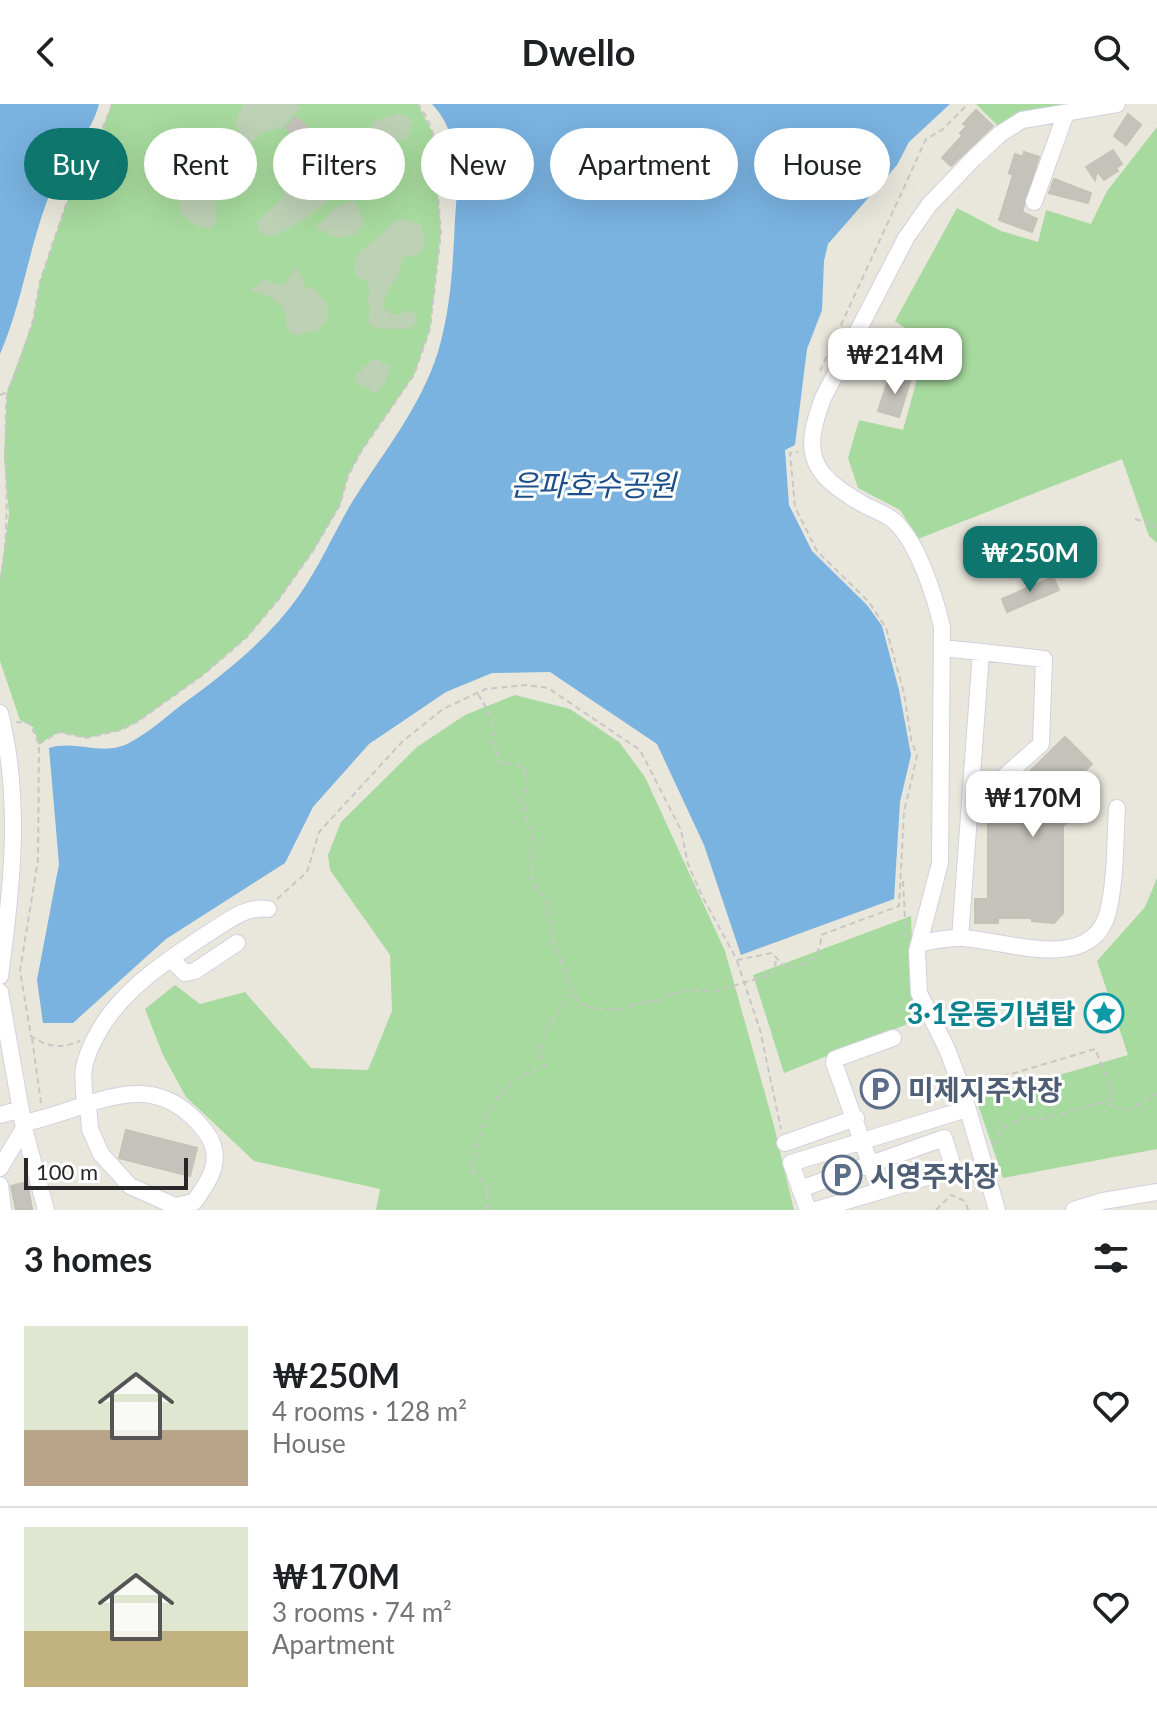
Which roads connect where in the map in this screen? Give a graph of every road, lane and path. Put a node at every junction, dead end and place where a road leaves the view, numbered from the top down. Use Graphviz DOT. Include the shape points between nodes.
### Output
graph roads {
  1 [pos="112,104"];
  2 [pos="418,104"];
  3 [pos="968,104"];
  4 [pos="1117,104"];
  5 [pos="1066,113"];
  6 [pos="1034,202"];
  7 [pos="820,372"];
  8 [pos="7,392"];
  9 [pos="0,395"];
  10 [pos="0,427"];
  11 [pos="5,428"];
  12 [pos="808,449"];
  13 [pos="1135,519"];
  14 [pos="1157,527"];
  15 [pos="0,579"];
  16 [pos="942,648"];
  17 [pos="981,652"];
  18 [pos="477,693"];
  19 [pos="2,720"];
  20 [pos="39,744"];
  21 [pos="970,807"];
  22 [pos="1117,808"];
  23 [pos="903,876"];
  24 [pos="268,909"];
  25 [pos="960,938"];
  26 [pos="237,943"];
  27 [pos="912,946"];
  28 [pos="171,959"];
  29 [pos="737,960"];
  30 [pos="776,960"];
  31 [pos="0,976"];
  32 [pos="744,982"];
  33 [pos="573,991"];
  34 [pos="0,992"];
  35 [pos="31,1036"];
  36 [pos="893,1038"];
  37 [pos="82,1040"];
  38 [pos="962,1089"];
  39 [pos="1157,1094"];
  40 [pos="1104,1105"];
  41 [pos="86,1106"];
  42 [pos="967,1109"];
  43 [pos="0,1115"];
  44 [pos="778,1117"];
  45 [pos="856,1118"];
  46 [pos="44,1119"];
  47 [pos="23,1120"];
  48 [pos="864,1139"];
  49 [pos="785,1143"];
  50 [pos="994,1149"];
  51 [pos="871,1163"];
  52 [pos="0,1168"];
  53 [pos="0,1185"];
  54 [pos="800,1189"];
  55 [pos="880,1191"];
  56 [pos="1157,1192"];
  57 [pos="3,1210"];
  58 [pos="46,1210"];
  59 [pos="486,1210"];
  60 [pos="808,1210"];
  61 [pos="816,1210"];
  62 [pos="936,1210"];
  63 [pos="968,1210"];
  64 [pos="997,1210"];
  65 [pos="1074,1210"];
  1 -- 8 [label="path" via="93,153 72,187"];
  2 -- 20 [label="path" via="433,134 441,232 430,329 414,375 362,450 340,505 313,551 247,637 164,704 121,730 86,738 59,732"];
  3 -- 7 [label="path" via="926,139"];
  4 -- 5 [label="street"];
  5 -- 6 [label="street"];
  5 -- 12 [label="street" via="1022,120 1000,134 929,205 823,398"];
  8 -- 9 [label="path"];
  8 -- 11 [label="path"];
  10 -- 11 [label="path"];
  11 -- 15 [label="path" via="9,514"];
  12 -- 16 [label="street" via="834,485 894,520 907,537 934,594"];
  12 -- 23 [label="path" via="790,453 795,507 817,551 869,602 886,628 904,693 917,756 904,812"];
  13 -- 14 [label="path"];
  16 -- 17 [label="street"];
  16 -- 27 [label="street" via="940,863"];
  17 -- 21 [label="street"];
  17 -- 21 [label="street" via="1044,659 1041,744"];
  18 -- 24 [label="path" via="443,709 402,742 319,832 307,872"];
  18 -- 29 [label="path" via="526,685 548,688 640,750 681,830 702,896"];
  18 -- 33 [label="path" via="491,716 501,763 525,770 528,787 520,798 533,837 532,880 548,904 552,938"];
  19 -- 20 [label="path" via="30,723"];
  19 -- 31 [label="street" via="13,795 14,854"];
  20 -- 35 [label="path" via="38,860 20,971"];
  21 -- 25 [label="street"];
  22 -- 25 [label="street" via="1107,915 1083,945 1047,950"];
  23 -- 27 [label="path"];
  23 -- 30 [label="path" via="899,906 821,935 817,953 803,966 784,966"];
  24 -- 28 [label="street" via="247,910"];
  25 -- 27 [label="street"];
  26 -- 28 [label="street" via="195,971 185,973"];
  27 -- 38 [label="street" via="919,993"];
  28 -- 41 [label="street" via="125,995 101,1029 84,1065"];
  29 -- 30 [label="path" via="772,953"];
  29 -- 32 [label="path"];
  30 -- 32 [label="path" via="773,974"];
  32 -- 33 [label="path" via="608,1011 578,1003"];
  32 -- 44 [label="path"];
  33 -- 59 [label="path" via="546,1032 539,1051 545,1066 524,1073 496,1098 486,1116 470,1168 487,1187"];
  34 -- 47 [label="street"];
  35 -- 37 [label="path" via="49,1048"];
  35 -- 46 [label="path"];
  36 -- 45 [label="street" via="835,1059"];
  38 -- 40 [label="path" via="1095,1049 1114,1095"];
  38 -- 42 [label="street"];
  39 -- 40 [label="path" via="1128,1110"];
  40 -- 50 [label="path" via="1038,1120 1024,1117 1001,1129"];
  41 -- 41 [label="street" via="129,1093 156,1094 189,1110 217,1154 210,1181 194,1202 175,1206 130,1186 101,1154"];
  41 -- 46 [label="street"];
  42 -- 48 [label="street"];
  42 -- 64 [label="street"];
  43 -- 47 [label="street"];
  45 -- 48 [label="street"];
  45 -- 49 [label="street"];
  46 -- 47 [label="street"];
  47 -- 52 [label="street"];
  47 -- 58 [label="street"];
  48 -- 51 [label="street"];
  48 -- 54 [label="street" via="791,1163"];
  51 -- 54 [label="street"];
  51 -- 55 [label="street"];
  51 -- 55 [label="street" via="944,1138 951,1160 947,1171"];
  53 -- 57 [label="street"];
  54 -- 60 [label="street"];
  55 -- 61 [label="street"];
  56 -- 65 [label="street"];
  62 -- 63 [label="path" via="951,1195 965,1201"];
}
